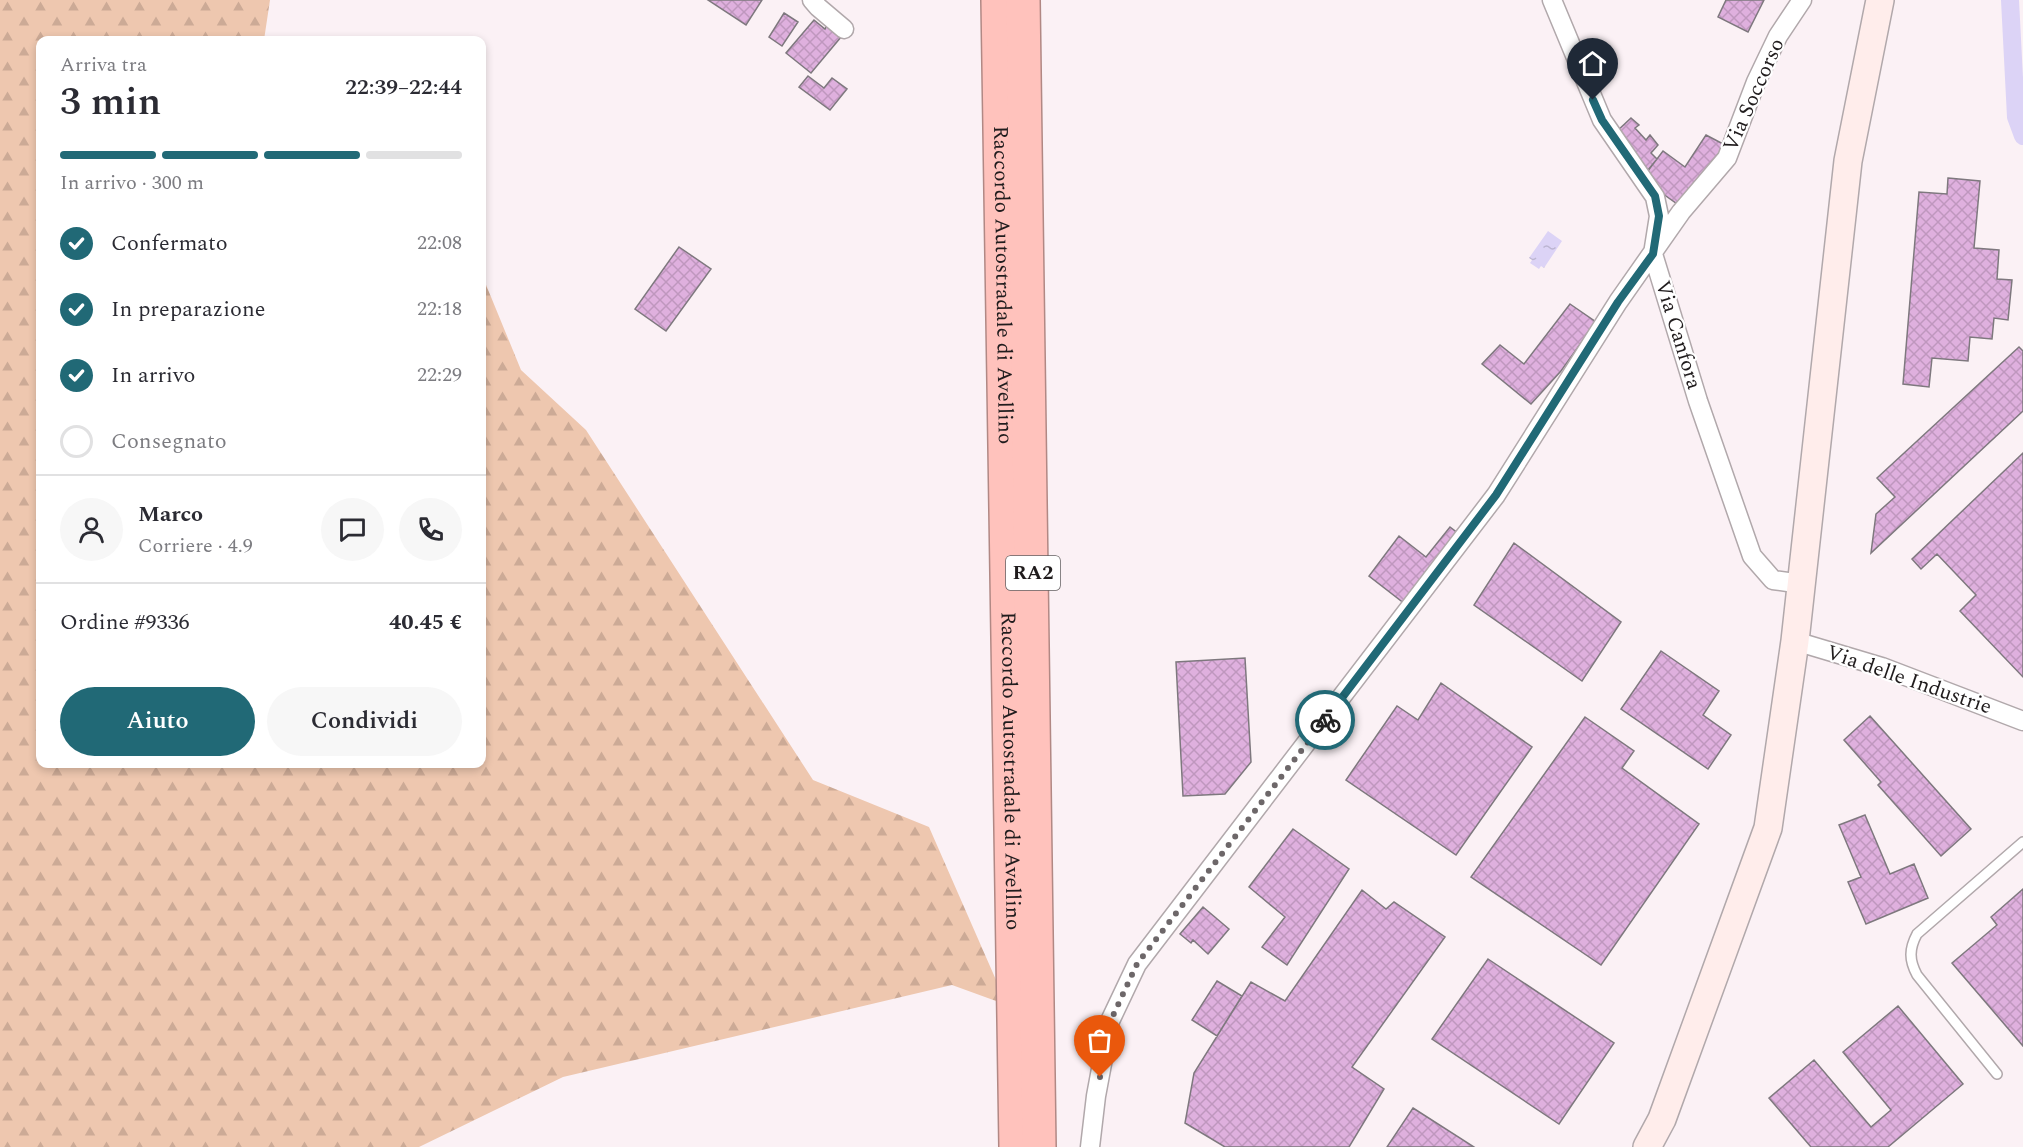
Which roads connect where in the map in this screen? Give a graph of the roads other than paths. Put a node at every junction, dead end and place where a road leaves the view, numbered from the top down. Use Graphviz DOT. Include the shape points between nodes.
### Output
graph roads {
  1 [pos="812,0"];
  2 [pos="998,0"];
  3 [pos="1023,0"];
  4 [pos="1552,0"];
  5 [pos="1802,0"];
  6 [pos="1880,0"];
  7 [pos="844,29"];
  8 [pos="1653,254"];
  9 [pos="1802,584"];
  10 [pos="1795,641"];
  11 [pos="2023,721"];
  12 [pos="2023,842"];
  13 [pos="1997,1074"];
  14 [pos="1016,1147"];
  15 [pos="1040,1147"];
  16 [pos="1090,1147"];
  17 [pos="1647,1147"];
  1 -- 7 [label="street"];
  2 -- 14 [label="highway, Raccordo Autostradale di Avellino / RA2"];
  3 -- 15 [label="highway, Raccordo Autostradale di Avellino / RA2"];
  4 -- 8 [label="street, Via Canfora" via="1602,120 1655,196 1659,216"];
  5 -- 8 [label="street, Via Soccorso" via="1778,36 1756,82 1727,158 1681,212"];
  6 -- 9 [label="street" via="1848,161"];
  8 -- 9 [label="street, Via Canfora" via="1698,401 1752,556 1773,580"];
  8 -- 16 [label="street, Via Soccorso" via="1618,302 1496,495 1137,964 1110,1022"];
  9 -- 10 [label="street"];
  10 -- 11 [label="street, Via delle Industrie" via="1882,667"];
  10 -- 17 [label="street" via="1768,828 1662,1119"];
  12 -- 13 [label="lane" via="1917,934 1912,945 1910,963 1917,975"];
}
